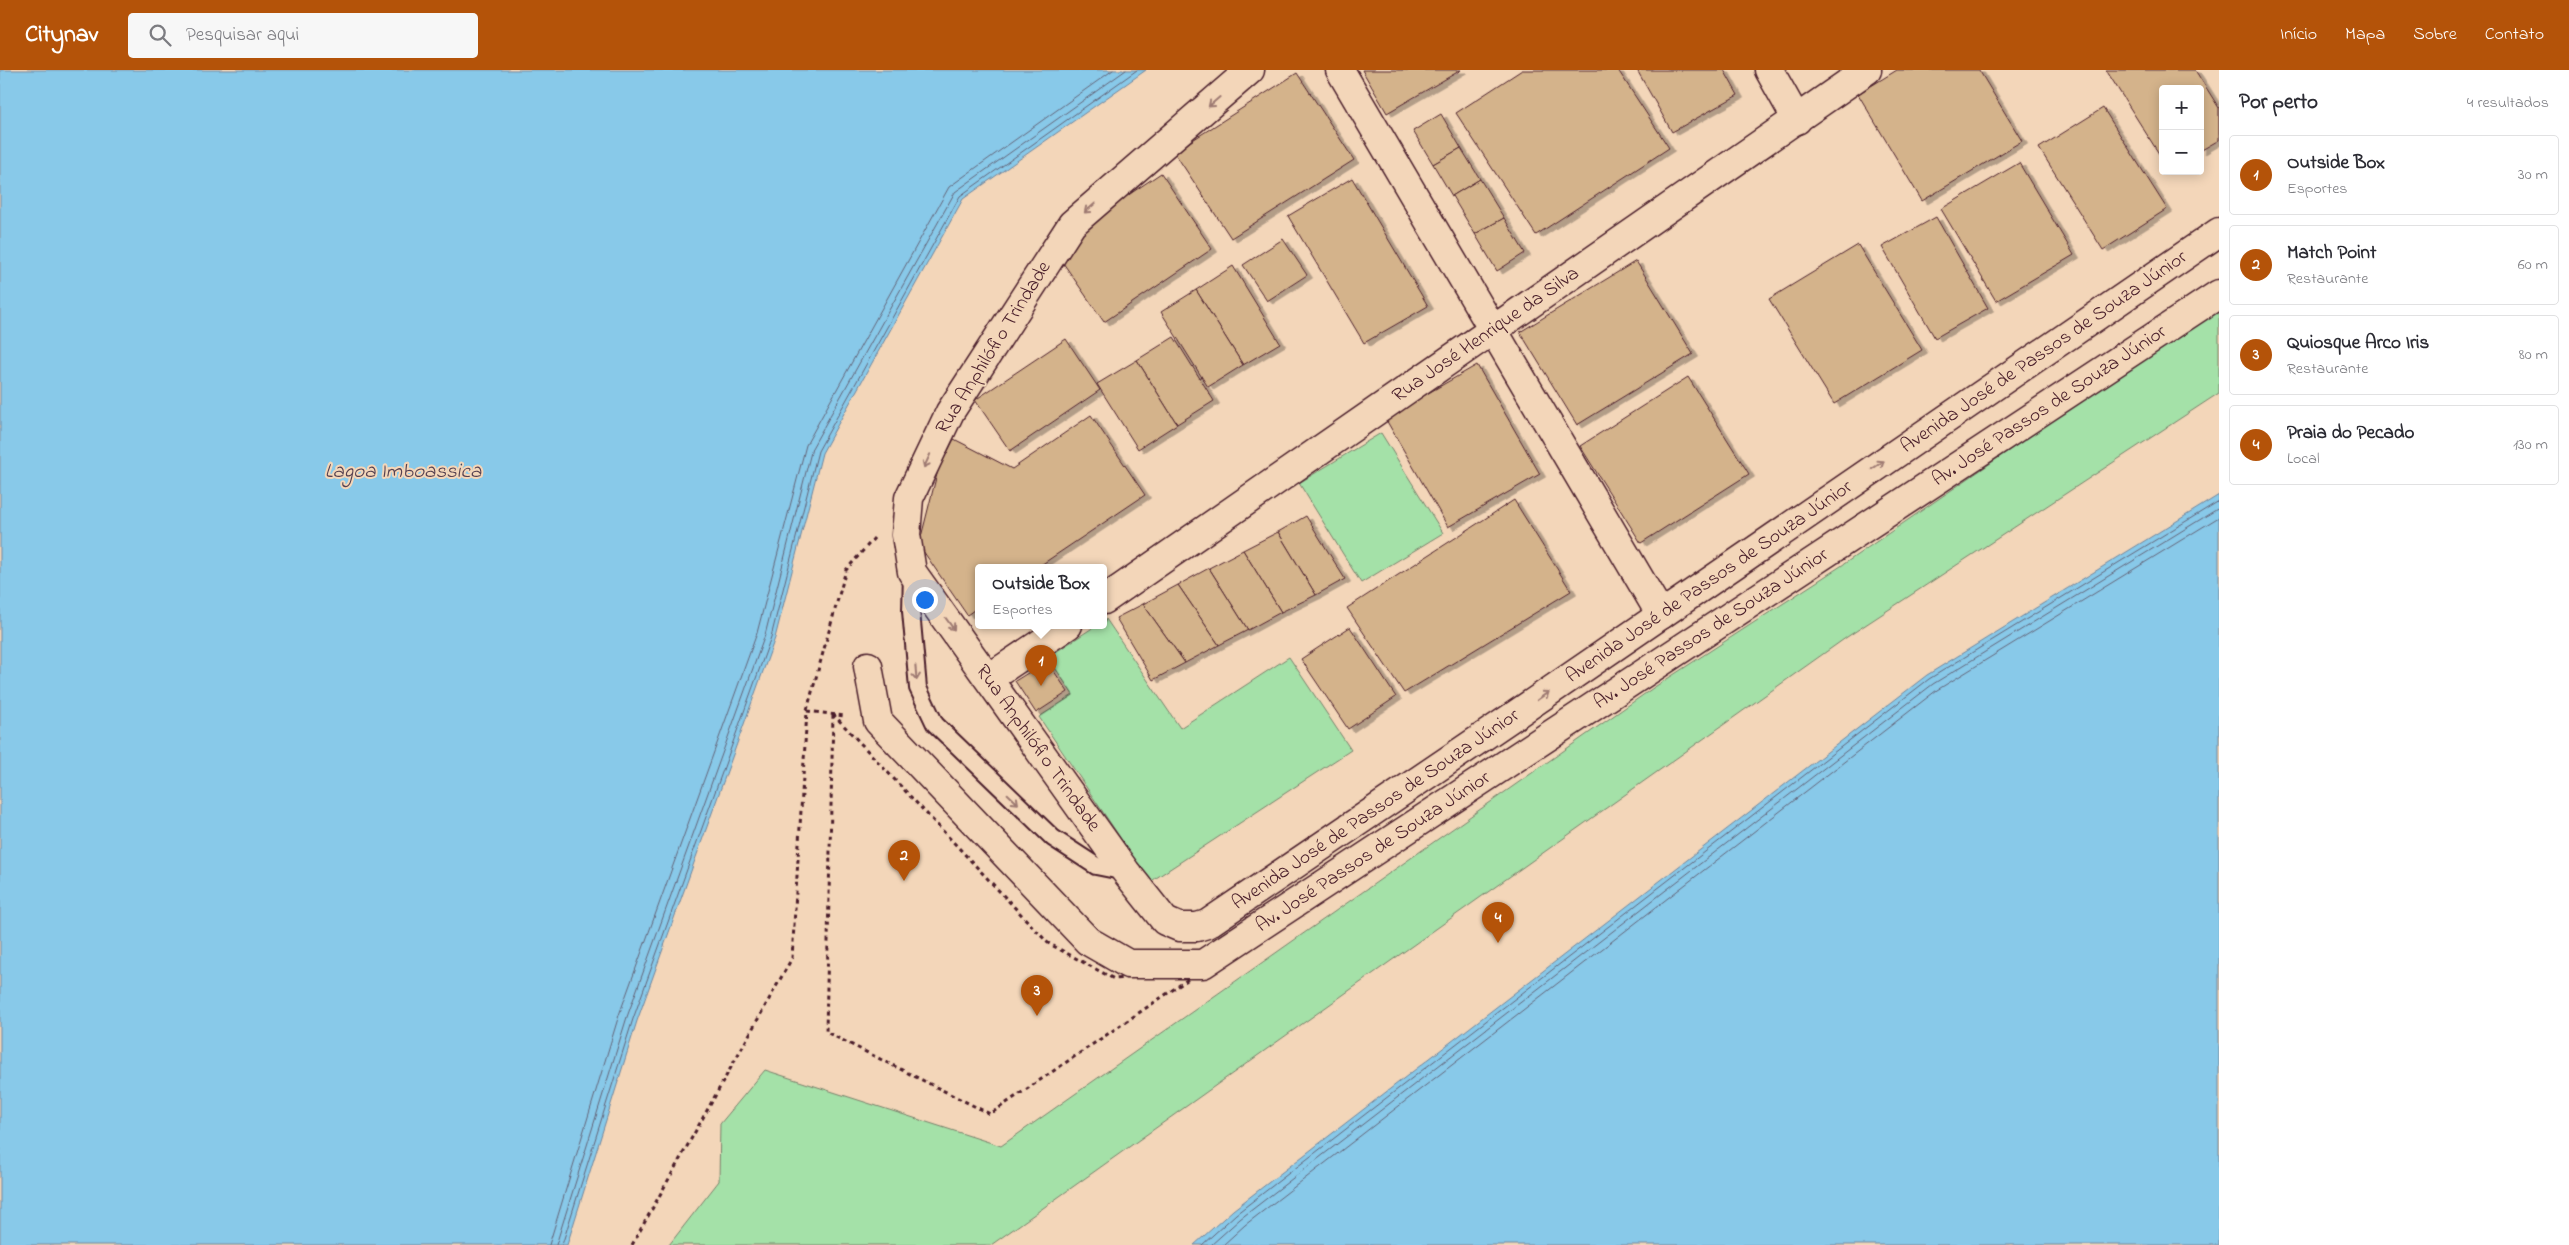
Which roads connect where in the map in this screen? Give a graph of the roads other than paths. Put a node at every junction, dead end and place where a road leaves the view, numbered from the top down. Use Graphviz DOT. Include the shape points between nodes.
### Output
graph roads {
  1 [pos="1250,70"];
  2 [pos="1340,70"];
  3 [pos="1769,70"];
  4 [pos="1868,70"];
  5 [pos="1797,120"];
  6 [pos="2219,232"];
  7 [pos="2219,294"];
  8 [pos="1494,329"];
  9 [pos="912,572"];
  10 [pos="1107,598"];
  11 [pos="1661,615"];
  12 [pos="1062,629"];
  13 [pos="868,666"];
  14 [pos="989,678"];
  15 [pos="1126,872"];
  16 [pos="1197,927"];
  1 -- 9 [label="street, Rua Anphilófio Trindade, one-way" via="1072,224 950,412 910,498 906,535"];
  2 -- 8 [label="street"];
  3 -- 5 [label="street"];
  4 -- 5 [label="street, Rua José Henrique da Silva"];
  5 -- 8 [label="street, Rua José Henrique da Silva"];
  11 -- 6 [label="street, Avenida José de Passos de Souza Júnior, one-way"];
  7 -- 13 [label="street, Av. José Passos de Souza Júnior" via="1203,964 1128,964 1088,941 878,721"];
  8 -- 10 [label="street, Rua José Henrique da Silva"];
  8 -- 11 [label="street"];
  9 -- 14 [label="street, Rua Anphilófio Trindade, one-way"];
  9 -- 15 [label="lane, one-way" via="910,611 918,688 935,724 1053,838 1096,866"];
  16 -- 11 [label="street, Avenida José de Passos de Souza Júnior, one-way" via="1215,919"];
  12 -- 14 [label="street"];
  14 -- 15 [label="street, Rua Anphilófio Trindade"];
  15 -- 16 [label="street, Rua Anphilófio Trindade" via="1165,921 1179,927"];
}
